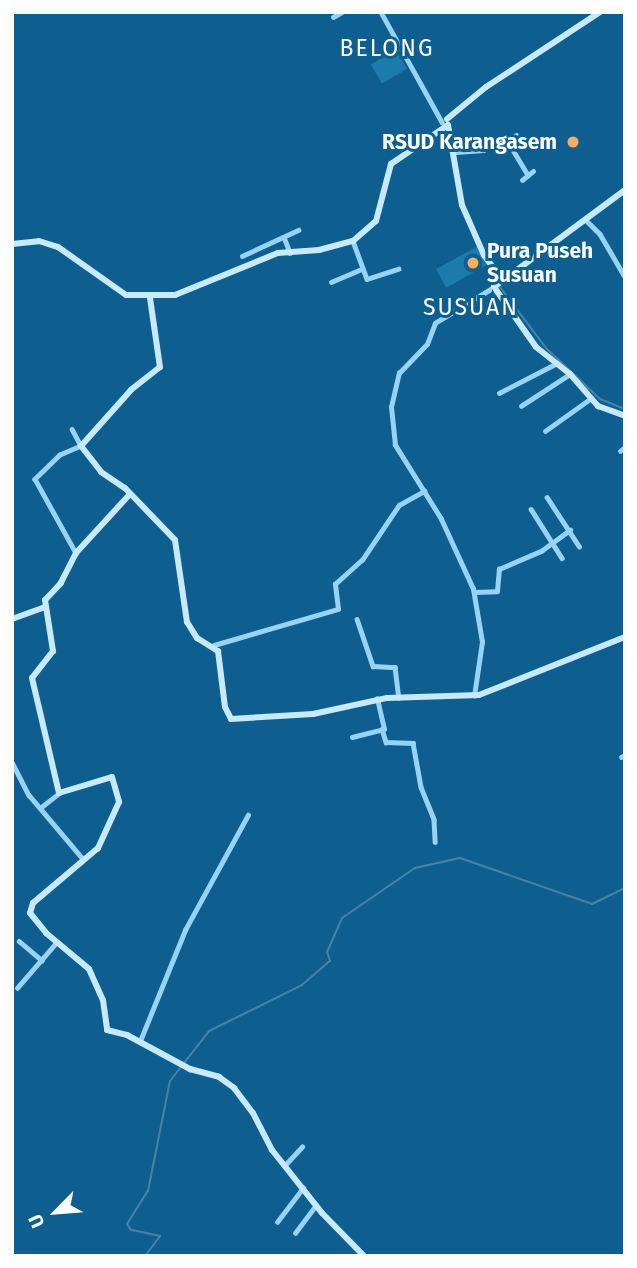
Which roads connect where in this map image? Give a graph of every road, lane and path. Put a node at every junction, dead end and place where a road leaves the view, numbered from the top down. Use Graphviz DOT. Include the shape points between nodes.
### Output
graph roads {
  1 [pos="342,12"];
  2 [pos="381,12"];
  3 [pos="600,12"];
  4 [pos="333,18"];
  5 [pos="444,122"];
  6 [pos="516,135"];
  7 [pos="507,140"];
  8 [pos="456,152"];
  9 [pos="533,171"];
  10 [pos="527,175"];
  11 [pos="522,180"];
  12 [pos="625,190"];
  13 [pos="585,219"];
  14 [pos="298,230"];
  15 [pos="284,237"];
  16 [pos="354,241"];
  17 [pos="12,244"];
  18 [pos="291,253"];
  19 [pos="246,267"];
  20 [pos="363,269"];
  21 [pos="398,269"];
  22 [pos="495,274"];
  23 [pos="625,277"];
  24 [pos="503,281"];
  25 [pos="331,282"];
  26 [pos="494,288"];
  27 [pos="150,298"];
  28 [pos="557,363"];
  29 [pos="570,374"];
  30 [pos="499,393"];
  31 [pos="590,399"];
  32 [pos="521,406"];
  33 [pos="625,416"];
  34 [pos="72,429"];
  35 [pos="545,431"];
  36 [pos="81,446"];
  37 [pos="424,491"];
  38 [pos="130,494"];
  39 [pos="547,497"];
  40 [pos="531,509"];
  41 [pos="570,530"];
  42 [pos="552,543"];
  43 [pos="579,546"];
  44 [pos="76,553"];
  45 [pos="562,558"];
  46 [pos="474,592"];
  47 [pos="43,608"];
  48 [pos="12,619"];
  49 [pos="358,619"];
  50 [pos="625,637"];
  51 [pos="214,645"];
  52 [pos="474,696"];
  53 [pos="399,698"];
  54 [pos="377,699"];
  55 [pos="382,729"];
  56 [pos="352,737"];
  57 [pos="12,762"];
  58 [pos="58,793"];
  59 [pos="40,808"];
  60 [pos="248,815"];
  61 [pos="435,842"];
  62 [pos="83,859"];
  63 [pos="19,941"];
  64 [pos="56,943"];
  65 [pos="42,960"];
  66 [pos="17,989"];
  67 [pos="140,1041"];
  68 [pos="302,1147"];
  69 [pos="285,1165"];
  70 [pos="303,1188"];
  71 [pos="316,1205"];
  72 [pos="277,1222"];
  73 [pos="295,1233"];
  74 [pos="364,1256"];
  1 -- 4 [label="street"];
  2 -- 5 [label="street"];
  3 -- 5 [label="street" via="486,87"];
  5 -- 8 [label="street"];
  5 -- 16 [label="street" via="391,164 376,220"];
  6 -- 7 [label="street"];
  7 -- 8 [label="street" via="483,150"];
  7 -- 10 [label="street"];
  8 -- 22 [label="street" via="462,205"];
  9 -- 10 [label="street"];
  10 -- 11 [label="street"];
  12 -- 13 [label="street"];
  13 -- 23 [label="street" via="598,231"];
  13 -- 24 [label="street"];
  14 -- 15 [label="street"];
  15 -- 18 [label="street"];
  15 -- 19 [label="street" via="241,254"];
  16 -- 18 [label="street"];
  16 -- 20 [label="street"];
  17 -- 27 [label="street" via="51,244 119,293"];
  18 -- 19 [label="street" via="278,253"];
  19 -- 27 [label="street" via="213,276 183,292"];
  20 -- 21 [label="street" via="369,279"];
  20 -- 25 [label="street"];
  22 -- 24 [label="street"];
  22 -- 26 [label="street"];
  24 -- 26 [label="street"];
  26 -- 28 [label="street" via="530,341"];
  26 -- 37 [label="street" via="435,323 427,344 396,380 391,407 393,439"];
  27 -- 36 [label="street" via="160,367 134,387"];
  28 -- 29 [label="street"];
  28 -- 30 [label="street"];
  29 -- 31 [label="street"];
  29 -- 32 [label="street"];
  31 -- 33 [label="street"];
  31 -- 35 [label="street"];
  34 -- 36 [label="street"];
  36 -- 38 [label="street" via="101,472"];
  36 -- 44 [label="street" via="60,455 35,479"];
  37 -- 46 [label="street"];
  37 -- 51 [label="street" via="399,505 362,560 334,584 338,609"];
  38 -- 44 [label="street"];
  38 -- 51 [label="street" via="175,540 187,622 197,638"];
  39 -- 41 [label="street"];
  40 -- 42 [label="street"];
  41 -- 42 [label="street"];
  41 -- 43 [label="street"];
  42 -- 45 [label="street"];
  42 -- 46 [label="street" via="498,570 501,585 497,591"];
  44 -- 47 [label="street"];
  46 -- 52 [label="street" via="482,642"];
  47 -- 48 [label="street"];
  47 -- 58 [label="street" via="53,651 34,672 32,684"];
  49 -- 53 [label="street" via="373,666 395,667"];
  50 -- 52 [label="street"];
  51 -- 54 [label="street" via="222,662 226,713 235,721 313,714"];
  52 -- 53 [label="street"];
  53 -- 54 [label="street"];
  54 -- 55 [label="street"];
  55 -- 56 [label="street"];
  55 -- 61 [label="street" via="386,742 414,743 421,787 434,820"];
  57 -- 59 [label="street"];
  58 -- 59 [label="street"];
  58 -- 62 [label="street" via="107,777 116,782 118,806 98,848"];
  59 -- 62 [label="street"];
  60 -- 67 [label="street" via="185,930"];
  62 -- 64 [label="street" via="30,908 32,917"];
  63 -- 65 [label="street"];
  64 -- 65 [label="street"];
  64 -- 67 [label="street" via="89,969 103,1000 106,1027"];
  65 -- 66 [label="street"];
  67 -- 69 [label="street" via="234,1088"];
  68 -- 69 [label="street"];
  69 -- 70 [label="street"];
  70 -- 71 [label="street"];
  70 -- 72 [label="street"];
  71 -- 73 [label="street"];
  71 -- 74 [label="street"];
}
